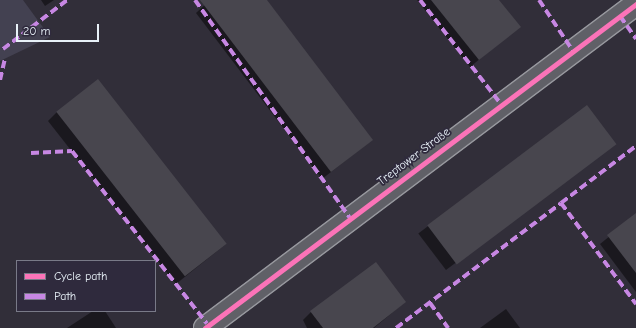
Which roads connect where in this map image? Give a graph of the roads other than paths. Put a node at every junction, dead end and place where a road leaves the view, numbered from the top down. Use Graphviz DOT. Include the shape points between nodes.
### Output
graph roads {
  1 [pos="636,4"];
  2 [pos="205,328"];
  1 -- 2 [label="street, Treptower Straße"];
}
